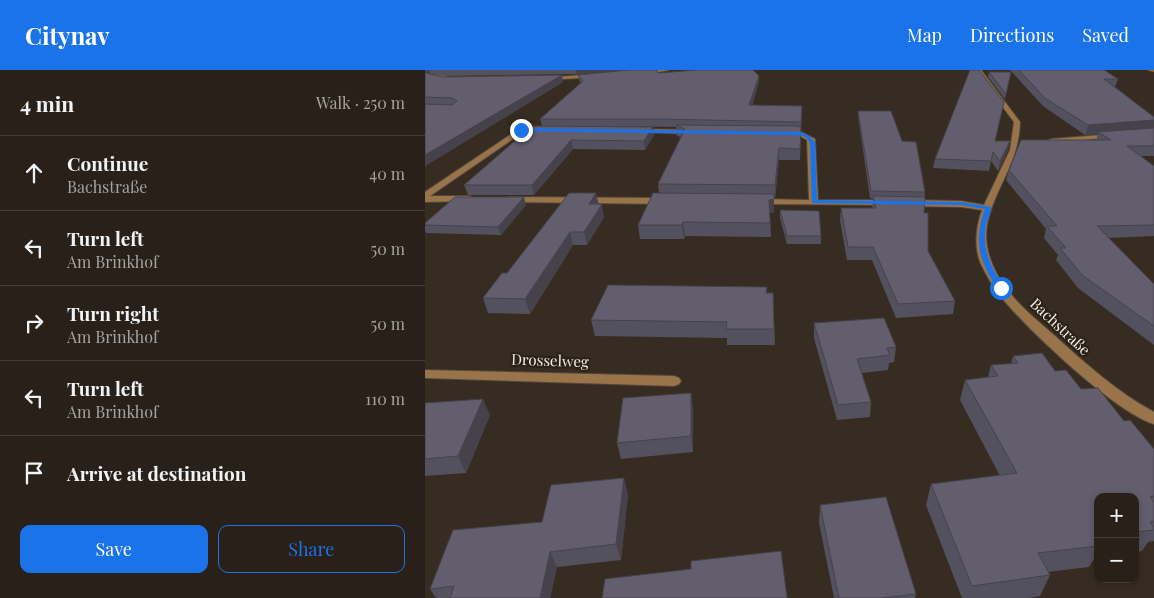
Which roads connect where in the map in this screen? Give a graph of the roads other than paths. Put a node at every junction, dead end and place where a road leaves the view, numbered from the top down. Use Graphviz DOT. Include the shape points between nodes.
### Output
graph roads {
  1 [pos="467,70"];
  2 [pos="665,70"];
  3 [pos="978,70"];
  4 [pos="634,73"];
  5 [pos="606,76"];
  6 [pos="432,78"];
  7 [pos="536,78"];
  8 [pos="425,80"];
  9 [pos="453,80"];
  10 [pos="551,130"];
  11 [pos="630,131"];
  12 [pos="699,132"];
  13 [pos="778,132"];
  14 [pos="1117,136"];
  15 [pos="1043,142"];
  16 [pos="425,198"];
  17 [pos="483,200"];
  18 [pos="503,200"];
  19 [pos="677,201"];
  20 [pos="745,202"];
  21 [pos="814,202"];
  22 [pos="989,208"];
  23 [pos="425,374"];
  24 [pos="674,381"];
  25 [pos="1154,419"];
  1 -- 6 [label="street"];
  2 -- 4 [label="street"];
  3 -- 22 [label="street, Bachstraße" via="1014,115 1021,141"];
  5 -- 7 [label="street"];
  6 -- 8 [label="street"];
  6 -- 9 [label="street"];
  10 -- 16 [label="street" via="521,130"];
  11 -- 12 [label="street"];
  13 -- 21 [label="street" via="799,133 811,139"];
  14 -- 15 [label="street"];
  16 -- 17 [label="street"];
  18 -- 19 [label="street"];
  20 -- 21 [label="street"];
  21 -- 22 [label="street" via="961,204"];
  22 -- 25 [label="street, Bachstraße" via="981,243 985,261 1011,302 1093,378"];
  23 -- 24 [label="street, Drosselweg"];
}
